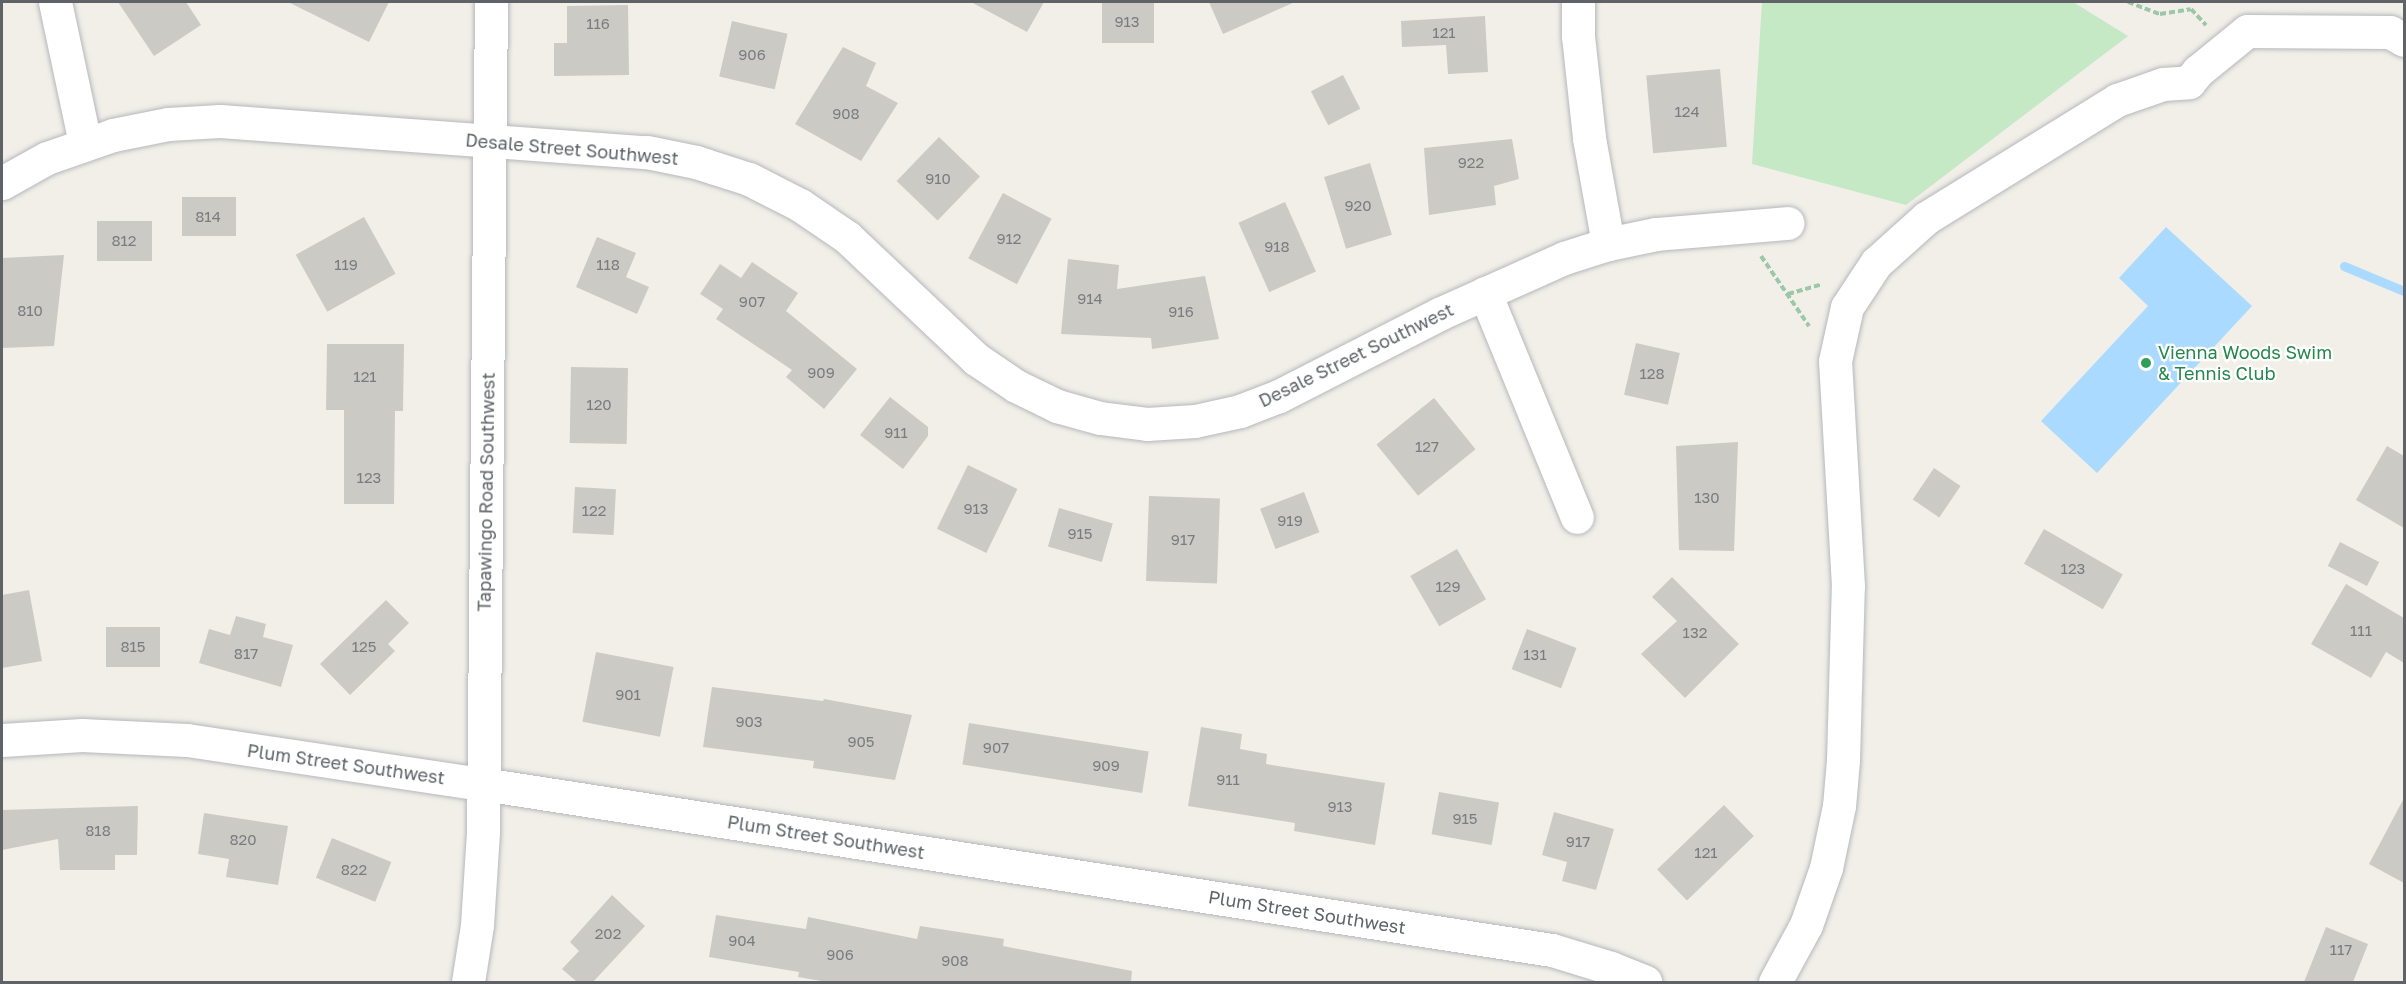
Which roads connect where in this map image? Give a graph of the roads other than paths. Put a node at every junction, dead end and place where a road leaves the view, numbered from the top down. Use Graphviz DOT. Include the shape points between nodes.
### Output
graph roads {
  1 [pos="55,2"];
  2 [pos="491,2"];
  3 [pos="1578,2"];
  4 [pos="2404,40"];
  5 [pos="490,141"];
  6 [pos="85,143"];
  7 [pos="2,183"];
  8 [pos="1788,223"];
  9 [pos="1608,244"];
  10 [pos="1485,292"];
  11 [pos="1576,517"];
  12 [pos="2,741"];
  13 [pos="483,784"];
  14 [pos="468,982"];
  15 [pos="1645,982"];
  16 [pos="1775,982"];
  1 -- 6 [label="street"];
  2 -- 5 [label="street, Tapawingo Road Southwest"];
  3 -- 9 [label="street" via="1590,138"];
  4 -- 16 [label="street" via="2390,32 2247,30 2188,82 2163,84 2117,100 1926,218 1876,263 1847,307 1835,361 1848,586 1839,807 1826,868 1806,925"];
  5 -- 6 [label="street, Desale Street Southwest" via="220,121 168,124"];
  5 -- 10 [label="street, Desale Street Southwest" via="647,152 749,179 800,205 847,237 976,359 1016,386 1057,406 1100,418 1148,424 1195,421 1240,411 1279,396"];
  5 -- 13 [label="street, Tapawingo Road Southwest"];
  6 -- 7 [label="street, Desale Street Southwest"];
  8 -- 9 [label="street, Desale Street Southwest" via="1656,234"];
  9 -- 10 [label="street, Desale Street Southwest"];
  10 -- 11 [label="street"];
  12 -- 13 [label="street, Plum Street Southwest" via="82,735 187,740"];
  13 -- 14 [label="street, Tapawingo Road Southwest" via="477,925"];
  13 -- 15 [label="street, Plum Street Southwest" via="1552,950"];
}
